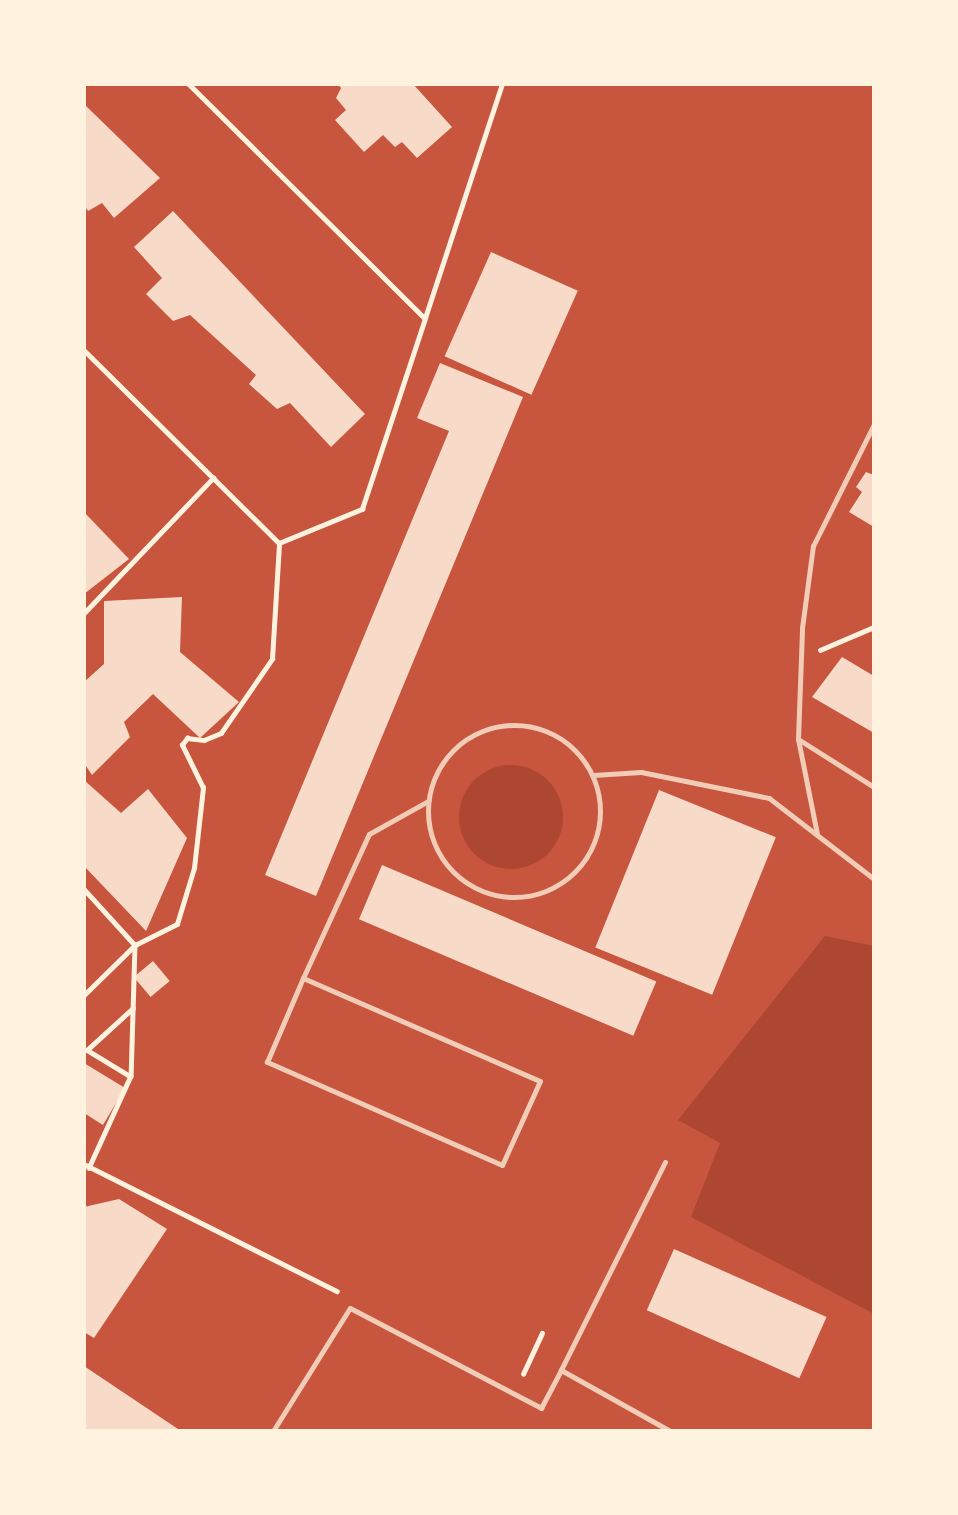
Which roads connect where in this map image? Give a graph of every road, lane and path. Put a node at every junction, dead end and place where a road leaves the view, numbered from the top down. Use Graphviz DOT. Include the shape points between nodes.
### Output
graph roads {
  1 [pos="189,84"];
  2 [pos="496,84"];
  3 [pos="502,87"];
  4 [pos="425,318"];
  5 [pos="84,350"];
  6 [pos="874,424"];
  7 [pos="213,478"];
  8 [pos="279,543"];
  9 [pos="84,613"];
  10 [pos="874,627"];
  11 [pos="802,656"];
  12 [pos="798,739"];
  13 [pos="593,775"];
  14 [pos="874,787"];
  15 [pos="428,801"];
  16 [pos="817,834"];
  17 [pos="874,879"];
  18 [pos="84,888"];
  19 [pos="135,945"];
  20 [pos="303,978"];
  21 [pos="84,995"];
  22 [pos="133,1008"];
  23 [pos="85,1049"];
  24 [pos="131,1076"];
  25 [pos="665,1162"];
  26 [pos="87,1166"];
  27 [pos="347,1296"];
  28 [pos="542,1334"];
  29 [pos="561,1370"];
  30 [pos="519,1381"];
  31 [pos="273,1431"];
  32 [pos="670,1431"];
  1 -- 4 [label="path"];
  2 -- 3 [label="path"];
  3 -- 4 [label="path"];
  4 -- 8 [label="path" via="362,509"];
  5 -- 7 [label="path"];
  6 -- 11 [label="lane" via="813,546"];
  7 -- 8 [label="path"];
  7 -- 9 [label="path"];
  8 -- 19 [label="path" via="272,659 221,733 204,740 187,738 182,745 203,788 194,868 177,924"];
  10 -- 11 [label="path"];
  11 -- 12 [label="lane"];
  12 -- 14 [label="lane"];
  12 -- 16 [label="lane"];
  13 -- 15 [label="lane" via="577,751 553,734 526,725 498,725 472,734 450,751 435,775"];
  13 -- 15 [label="lane" via="600,803 598,833 585,860 565,880 539,894 510,897 481,891 457,877 432,838"];
  13 -- 16 [label="lane" via="641,772 769,798"];
  15 -- 20 [label="lane" via="369,834"];
  16 -- 17 [label="lane"];
  18 -- 19 [label="path"];
  19 -- 21 [label="path"];
  19 -- 22 [label="path"];
  20 -- 20 [label="lane" via="267,1062 502,1166 540,1082"];
  22 -- 23 [label="path"];
  22 -- 24 [label="path"];
  23 -- 24 [label="path"];
  24 -- 26 [label="path"];
  25 -- 29 [label="lane"];
  26 -- 27 [label="path"];
  28 -- 30 [label="path"];
  29 -- 31 [label="lane" via="541,1408 350,1308"];
  29 -- 32 [label="lane"];
}
